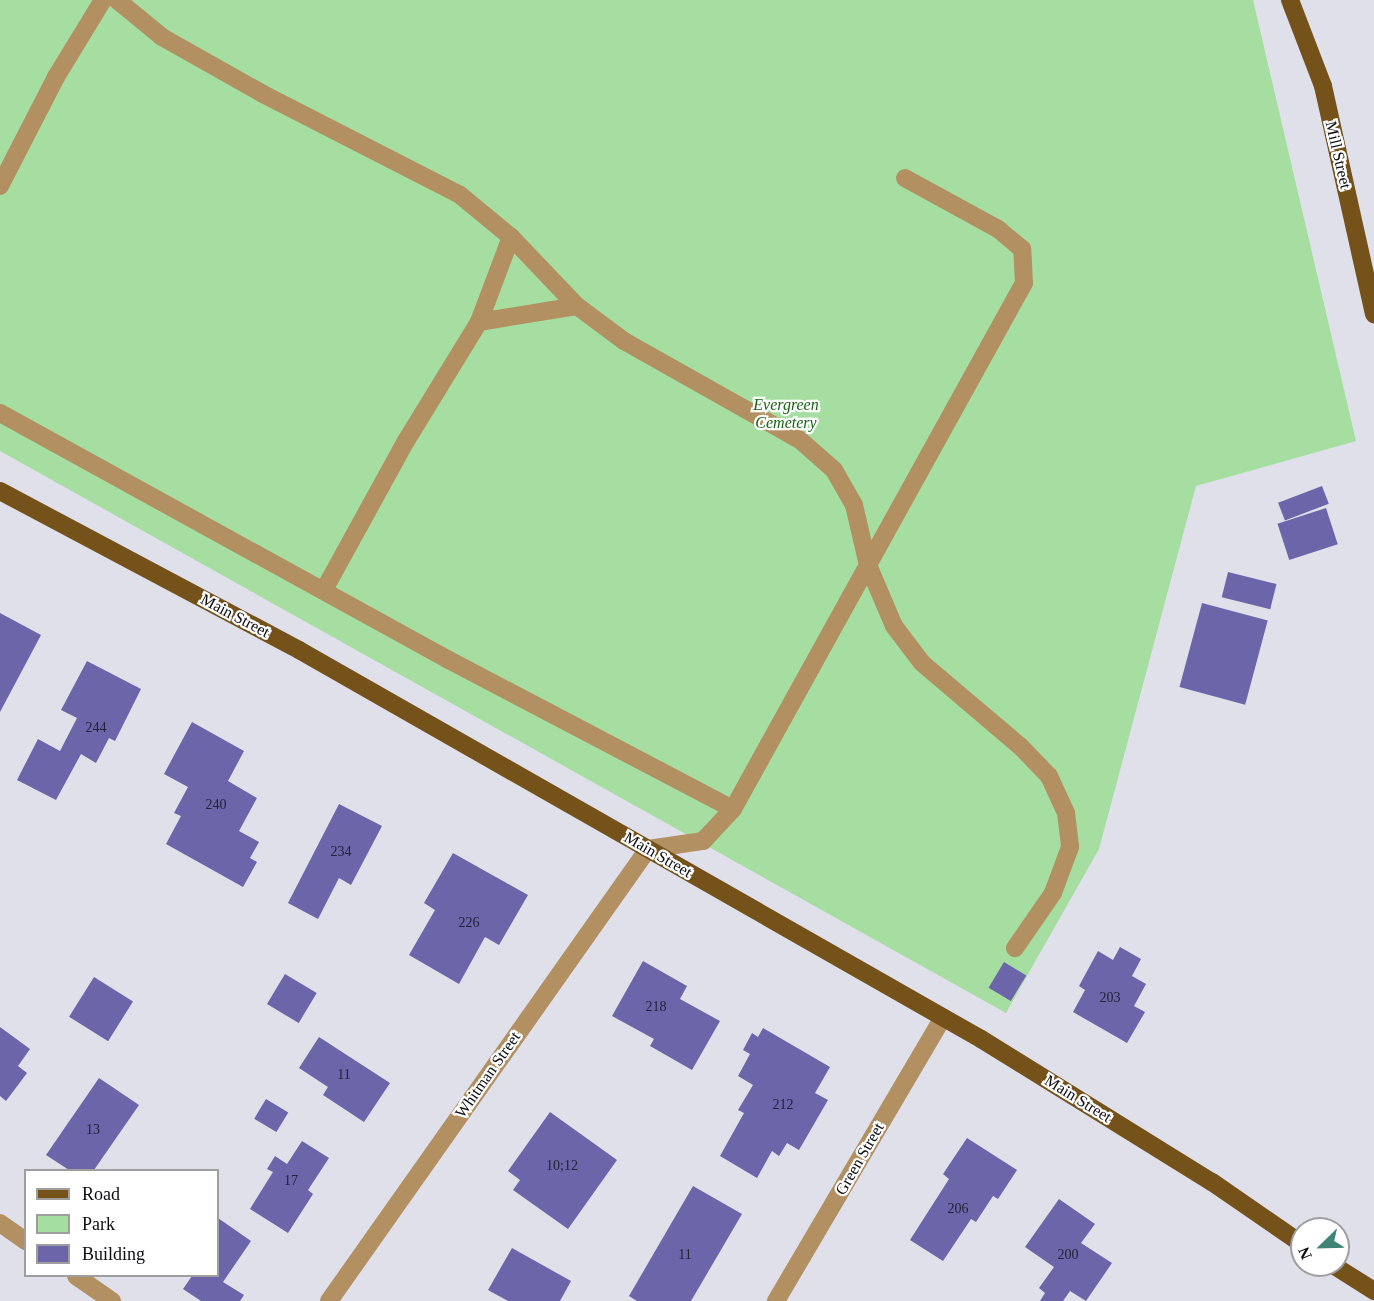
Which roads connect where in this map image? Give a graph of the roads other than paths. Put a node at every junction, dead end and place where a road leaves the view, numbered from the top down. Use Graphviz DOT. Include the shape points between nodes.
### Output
graph roads {
  1 [pos="103,0"];
  2 [pos="117,0"];
  3 [pos="1290,0"];
  4 [pos="3,174"];
  5 [pos="905,178"];
  6 [pos="511,237"];
  7 [pos="577,306"];
  8 [pos="1374,314"];
  9 [pos="480,322"];
  10 [pos="0,413"];
  11 [pos="0,491"];
  12 [pos="868,565"];
  13 [pos="324,590"];
  14 [pos="733,808"];
  15 [pos="648,849"];
  16 [pos="1015,948"];
  17 [pos="943,1017"];
  18 [pos="0,1223"];
  19 [pos="1290,1236"];
  20 [pos="24,1240"];
  21 [pos="1350,1276"];
  22 [pos="79,1277"];
  23 [pos="1374,1291"];
  24 [pos="112,1301"];
  25 [pos="329,1301"];
  26 [pos="776,1301"];
  1 -- 4 [label="street"];
  2 -- 6 [label="street" via="162,37 263,94 460,195"];
  3 -- 8 [label="main road, Mill Street" via="1323,86"];
  5 -- 12 [label="street" via="998,229 1022,249 1024,283"];
  6 -- 7 [label="street"];
  6 -- 9 [label="street"];
  7 -- 9 [label="street"];
  7 -- 12 [label="street" via="624,341 800,440 834,470 854,505"];
  9 -- 13 [label="street" via="406,441"];
  10 -- 13 [label="street"];
  11 -- 15 [label="main road, Main Street" via="299,650"];
  12 -- 14 [label="street"];
  12 -- 16 [label="street" via="894,626 922,663 1020,746 1049,776 1066,813 1070,848 1053,893"];
  13 -- 14 [label="street" via="611,747"];
  14 -- 15 [label="street" via="703,841"];
  15 -- 17 [label="main road, Main Street"];
  15 -- 25 [label="street, Whitman Street"];
  17 -- 19 [label="main road, Main Street" via="1212,1182"];
  17 -- 26 [label="street, Green Street"];
  18 -- 20 [label="street"];
  21 -- 23 [label="main road"];
  22 -- 24 [label="street"];
}
